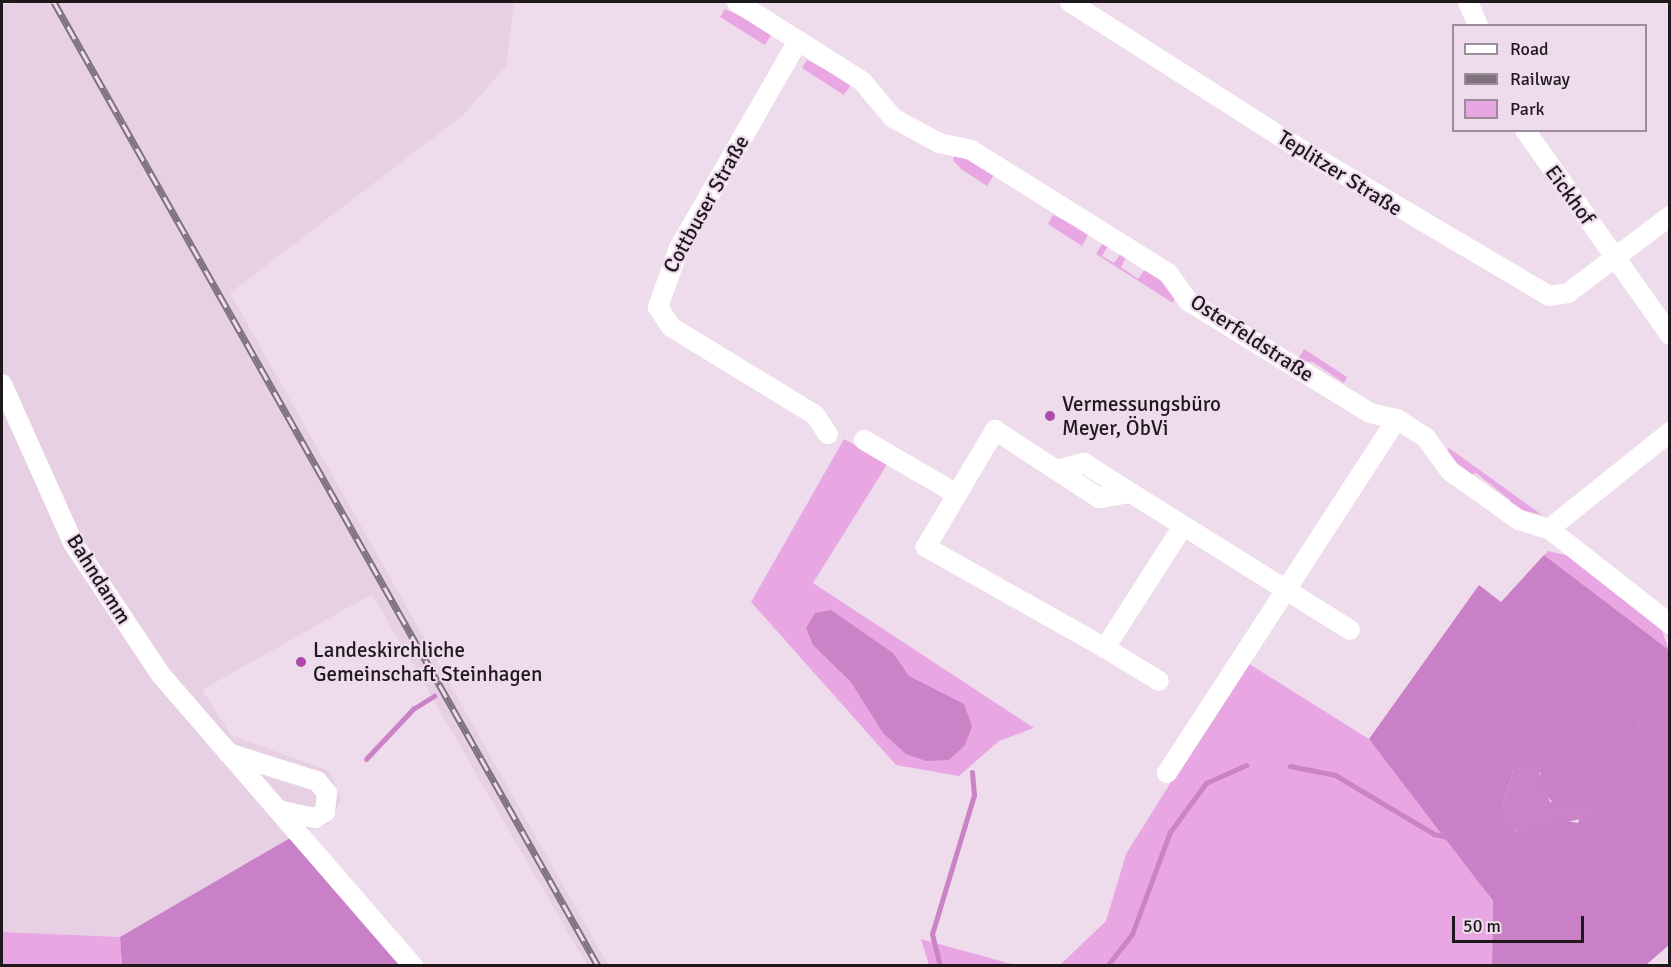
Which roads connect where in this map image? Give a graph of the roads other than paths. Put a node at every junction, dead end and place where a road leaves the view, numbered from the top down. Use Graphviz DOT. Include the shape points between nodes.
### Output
graph roads {
  1 [pos="737,2"];
  2 [pos="1070,2"];
  3 [pos="1468,2"];
  4 [pos="1477,24"];
  5 [pos="798,41"];
  6 [pos="1526,132"];
  7 [pos="1670,216"];
  8 [pos="1615,259"];
  9 [pos="1670,335"];
  10 [pos="2,384"];
  11 [pos="1397,419"];
  12 [pos="1670,432"];
  13 [pos="828,434"];
  14 [pos="864,440"];
  15 [pos="955,493"];
  16 [pos="1183,526"];
  17 [pos="1549,529"];
  18 [pos="1285,588"];
  19 [pos="1670,624"];
  20 [pos="1350,630"];
  21 [pos="1105,648"];
  22 [pos="1159,681"];
  23 [pos="228,753"];
  24 [pos="1167,773"];
  25 [pos="278,810"];
  26 [pos="413,966"];
  1 -- 5 [label="street, Osterfeldstraße"];
  2 -- 8 [label="street, Teplitzer Straße" via="1526,286 1549,296 1568,293"];
  3 -- 4 [label="street"];
  5 -- 11 [label="street, Osterfeldstraße" via="862,81 893,118 939,143 971,150 1168,273 1188,300 1370,413"];
  5 -- 13 [label="street, Cottbuser Straße" via="679,248 658,306 670,327 815,415"];
  6 -- 8 [label="street, Eickhof"];
  7 -- 8 [label="street"];
  8 -- 9 [label="street, Eickhof"];
  10 -- 23 [label="street, Bahndamm" via="74,543 161,675"];
  11 -- 17 [label="street, Osterfeldstraße" via="1426,438 1450,471 1520,520"];
  11 -- 18 [label="street"];
  12 -- 17 [label="street"];
  14 -- 15 [label="street"];
  15 -- 16 [label="street" via="995,430 1099,498 1131,493"];
  15 -- 21 [label="street" via="926,548"];
  16 -- 18 [label="street"];
  16 -- 21 [label="street"];
  17 -- 19 [label="street, Osterfeldstraße"];
  18 -- 20 [label="street"];
  18 -- 24 [label="street"];
  21 -- 22 [label="street"];
  23 -- 25 [label="street, Bahndamm"];
  23 -- 25 [label="street" via="317,781 327,793 326,812 315,819"];
  25 -- 26 [label="street, Bahndamm"];
}
